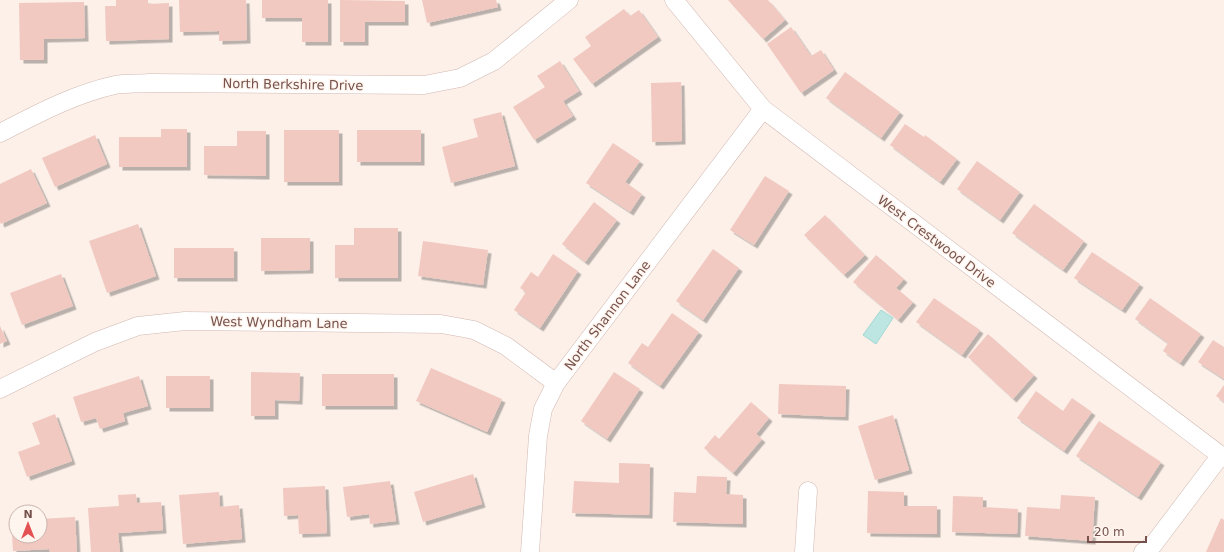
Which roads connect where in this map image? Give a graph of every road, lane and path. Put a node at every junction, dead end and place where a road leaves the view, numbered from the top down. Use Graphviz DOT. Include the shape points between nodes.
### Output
graph roads {
  1 [pos="569,0"];
  2 [pos="674,0"];
  3 [pos="763,109"];
  4 [pos="0,132"];
  5 [pos="556,383"];
  6 [pos="0,389"];
  7 [pos="1222,457"];
  8 [pos="808,491"];
  9 [pos="526,552"];
  10 [pos="530,552"];
  11 [pos="537,552"];
  12 [pos="804,552"];
  13 [pos="1143,552"];
  1 -- 4 [label="street, North Berkshire Drive" via="494,61 460,78 424,85 117,85 86,93"];
  2 -- 3 [label="street, West Crestwood Drive"];
  3 -- 5 [label="street, North Shannon Lane"];
  3 -- 7 [label="street, West Crestwood Drive"];
  5 -- 6 [label="street, West Wyndham Lane" via="506,346 474,330 448,325 185,321 138,326 95,342"];
  5 -- 10 [label="street, North Shannon Lane" via="543,409 538,436"];
  7 -- 13 [label="street" via="1153,545"];
  8 -- 12 [label="street"];
  9 -- 10 [label="street"];
  10 -- 11 [label="street"];
}
